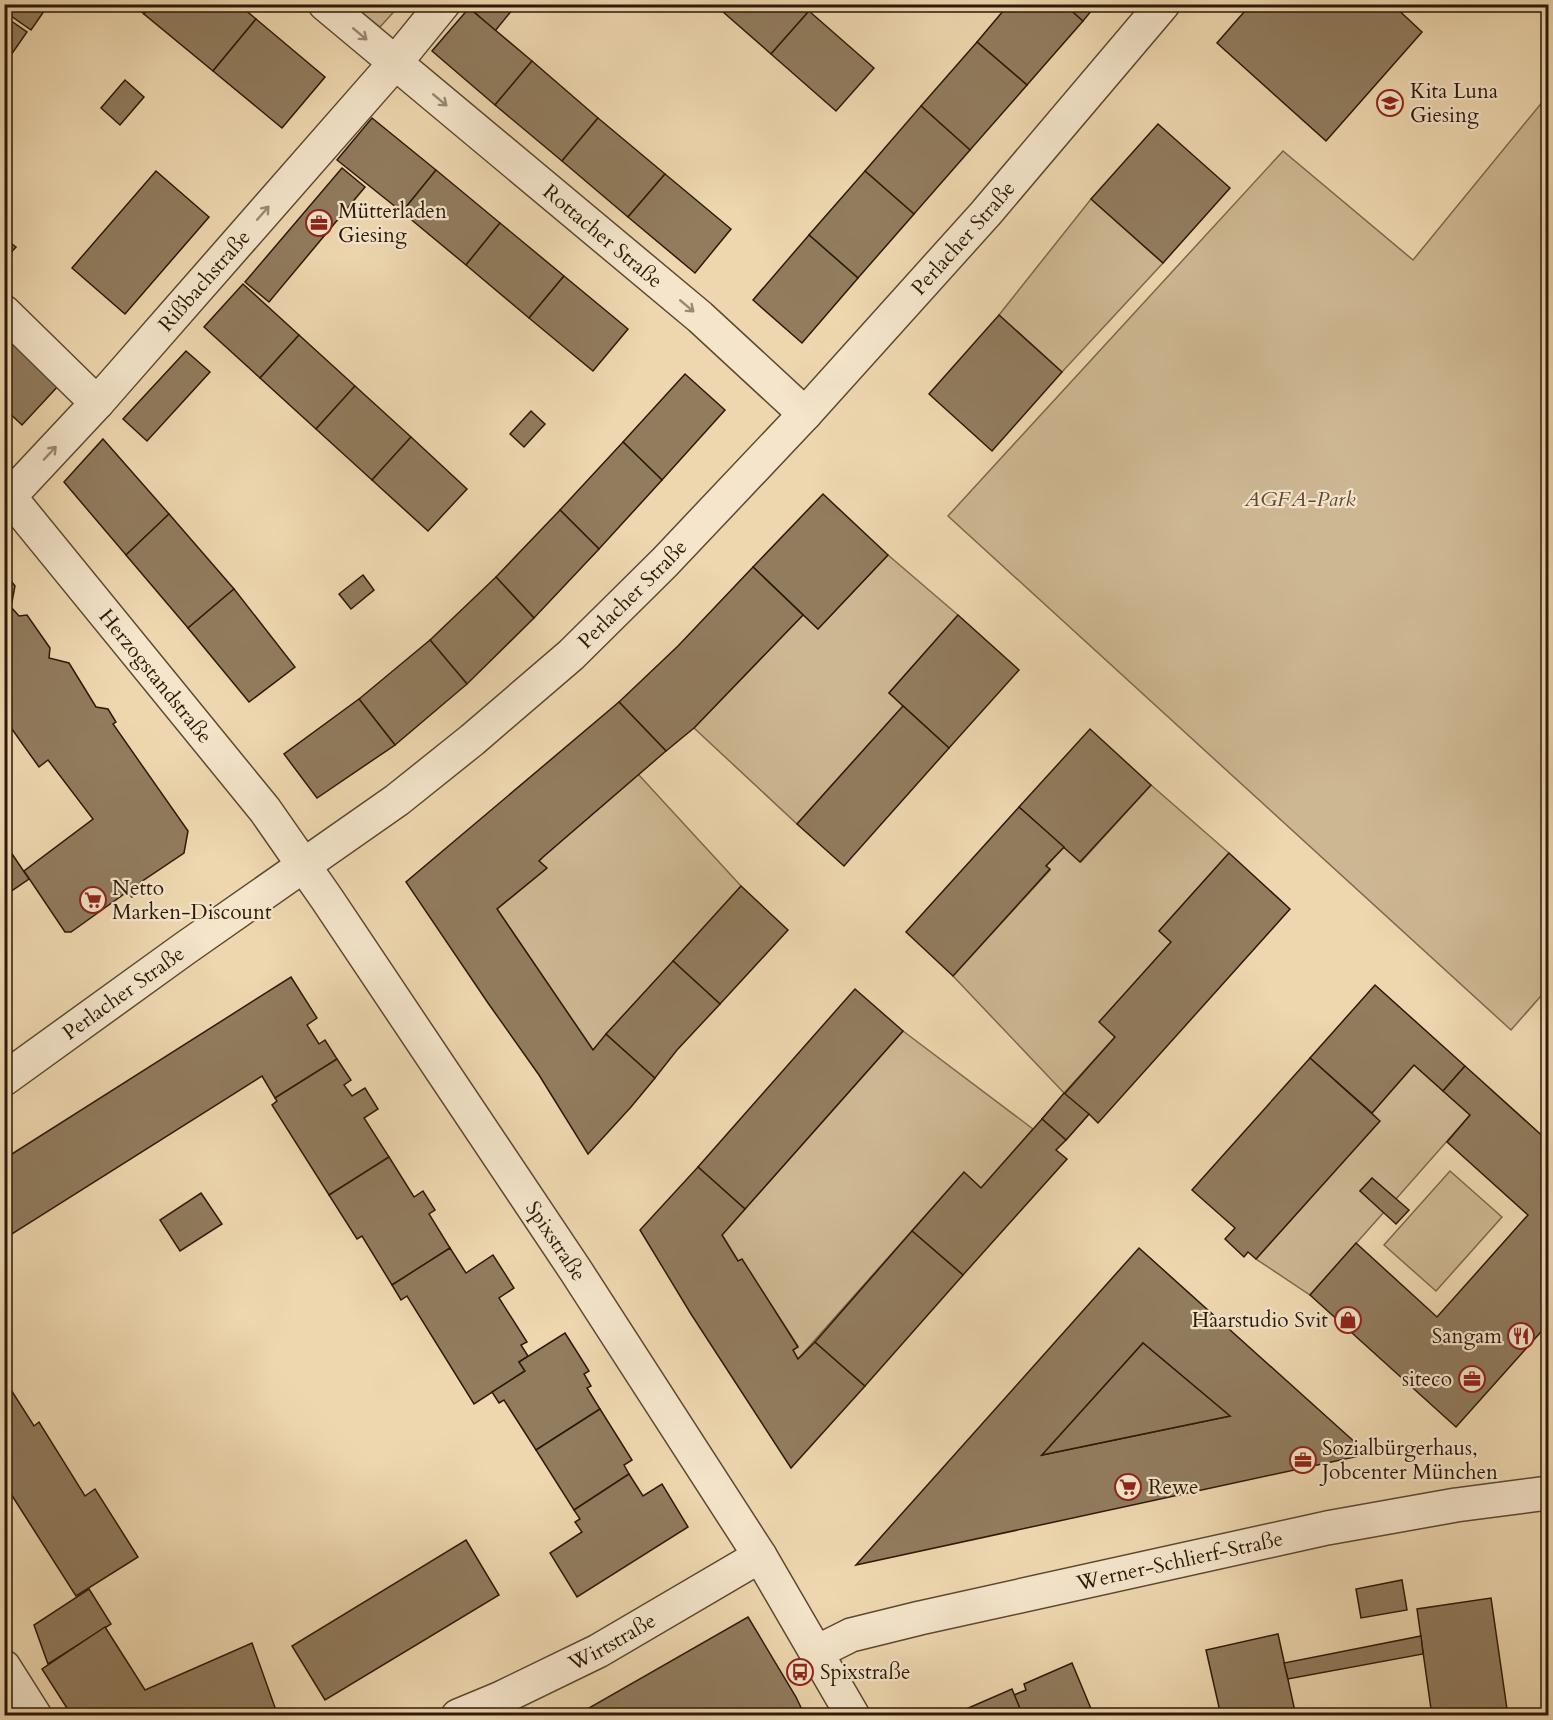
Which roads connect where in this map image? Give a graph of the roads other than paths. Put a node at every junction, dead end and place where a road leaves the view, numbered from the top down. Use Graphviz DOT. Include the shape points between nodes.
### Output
graph roads {
  1 [pos="325,4"];
  2 [pos="443,4"];
  3 [pos="1163,4"];
  4 [pos="395,63"];
  5 [pos="4,312"];
  6 [pos="97,403"];
  7 [pos="805,414"];
  8 [pos="7,493"];
  9 [pos="304,866"];
  10 [pos="4,1079"];
  11 [pos="1548,1493"];
  12 [pos="760,1556"];
  13 [pos="817,1652"];
  14 [pos="4,1668"];
  15 [pos="35,1716"];
  16 [pos="458,1716"];
  17 [pos="853,1716"];
  1 -- 4 [label="street, Rottacher Straße, one-way"];
  2 -- 4 [label="street, Rißbachstraße"];
  3 -- 7 [label="street, Perlacher Straße" via="986,213"];
  6 -- 4 [label="street, Rißbachstraße, one-way"];
  4 -- 7 [label="street, Rottacher Straße, one-way" via="700,317"];
  5 -- 6 [label="street"];
  8 -- 6 [label="street, Rißbachstraße, one-way"];
  7 -- 9 [label="street, Perlacher Straße" via="571,655 397,800"];
  8 -- 9 [label="street, Herzogstandstraße" via="258,801"];
  9 -- 10 [label="street, Perlacher Straße"];
  9 -- 12 [label="street, Spixstraße" via="533,1204"];
  11 -- 13 [label="street, Werner-Schlierf-Straße" via="1315,1531 920,1618 851,1635"];
  12 -- 13 [label="street, Spixstraße"];
  12 -- 16 [label="street, Wirtstraße" via="598,1651"];
  13 -- 17 [label="street, Spixstraße"];
  14 -- 15 [label="street"];
}
